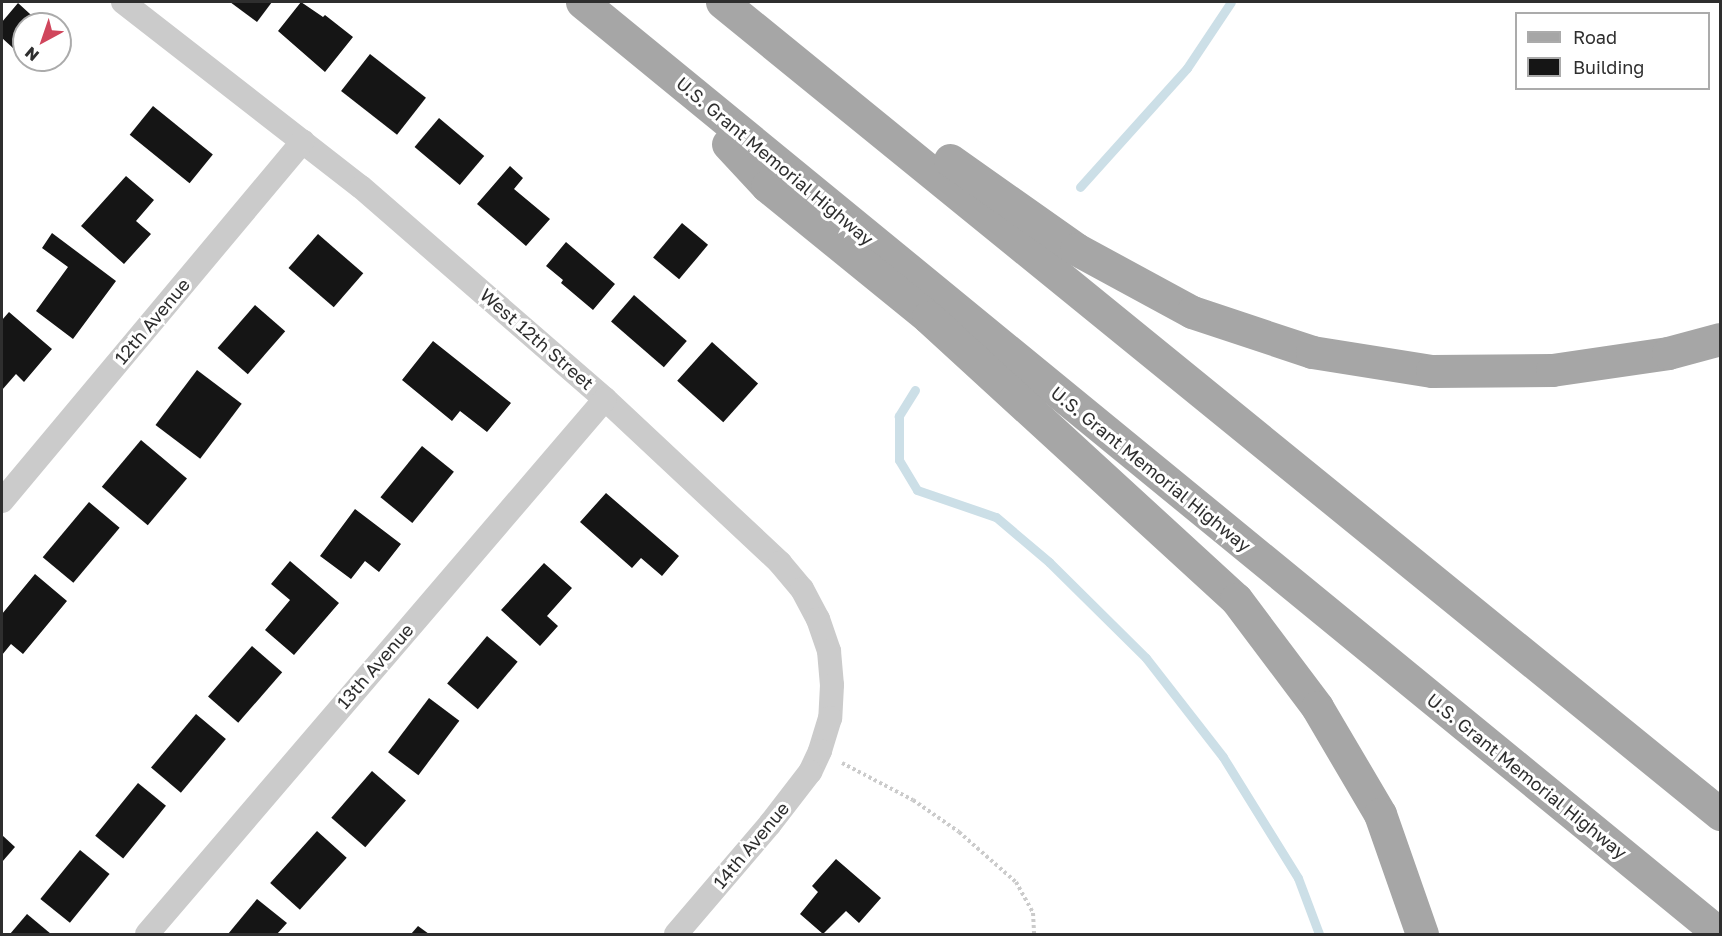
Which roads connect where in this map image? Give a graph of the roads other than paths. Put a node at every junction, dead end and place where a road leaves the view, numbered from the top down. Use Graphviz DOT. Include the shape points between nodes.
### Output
graph roads {
  1 [pos="123,2"];
  2 [pos="582,2"];
  3 [pos="722,2"];
  4 [pos="743,2"];
  5 [pos="649,56"];
  6 [pos="303,141"];
  7 [pos="1720,339"];
  8 [pos="605,399"];
  9 [pos="2,501"];
  10 [pos="820,751"];
  11 [pos="1720,814"];
  12 [pos="147,934"];
  13 [pos="676,934"];
  14 [pos="1422,934"];
  15 [pos="1720,934"];
  1 -- 6 [label="street, West 12th Street"];
  2 -- 5 [label="main road, U.S. Grant Memorial Highway"];
  3 -- 11 [label="main road"];
  4 -- 7 [label="main road" via="1013,206 1076,249 1192,312 1312,352 1432,371 1552,370 1668,353"];
  5 -- 14 [label="main road" via="767,186 928,317 1236,599 1317,708 1380,814"];
  5 -- 15 [label="main road, U.S. Grant Memorial Highway"];
  6 -- 8 [label="street, West 12th Street"];
  6 -- 9 [label="street, 12th Avenue"];
  8 -- 10 [label="street, West 12th Street" via="780,564 802,590 829,651 830,718"];
  8 -- 12 [label="street, 13th Avenue"];
  10 -- 13 [label="street, 14th Avenue" via="810,772 777,815"];
}
